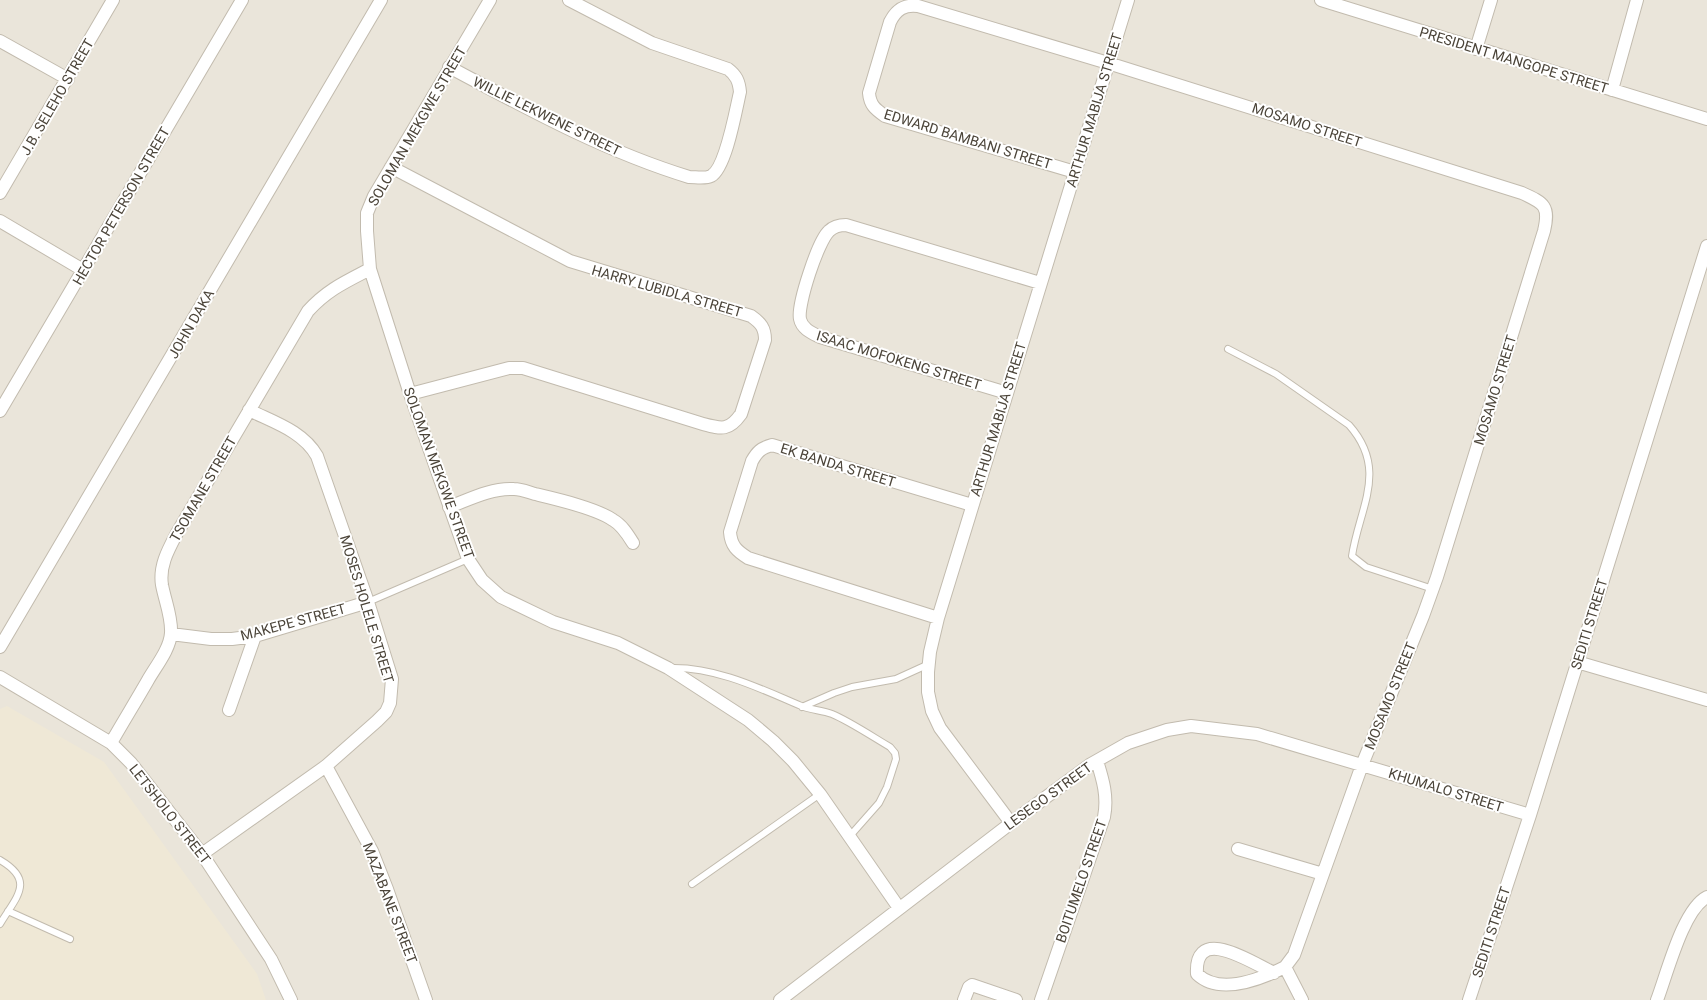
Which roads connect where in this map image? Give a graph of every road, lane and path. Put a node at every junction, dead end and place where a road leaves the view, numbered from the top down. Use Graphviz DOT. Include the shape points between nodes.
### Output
graph roads {
  1 [pos="114,0"];
  2 [pos="242,0"];
  3 [pos="381,0"];
  4 [pos="490,0"];
  5 [pos="569,0"];
  6 [pos="1128,0"];
  7 [pos="1322,0"];
  8 [pos="1491,0"];
  9 [pos="1637,0"];
  10 [pos="0,41"];
  11 [pos="1476,49"];
  12 [pos="1108,63"];
  13 [pos="450,67"];
  14 [pos="68,79"];
  15 [pos="1612,90"];
  16 [pos="1707,119"];
  17 [pos="391,167"];
  18 [pos="1075,172"];
  19 [pos="0,193"];
  20 [pos="0,221"];
  21 [pos="1707,246"];
  22 [pos="370,269"];
  23 [pos="83,270"];
  24 [pos="1040,283"];
  25 [pos="1228,348"];
  26 [pos="1007,393"];
  27 [pos="410,394"];
  28 [pos="249,410"];
  29 [pos="0,411"];
  30 [pos="972,505"];
  31 [pos="450,507"];
  32 [pos="633,543"];
  33 [pos="468,559"];
  34 [pos="1433,589"];
  35 [pos="368,602"];
  36 [pos="938,618"];
  37 [pos="171,634"];
  38 [pos="255,636"];
  39 [pos="0,647"];
  40 [pos="1577,662"];
  41 [pos="929,664"];
  42 [pos="668,668"];
  43 [pos="0,677"];
  44 [pos="1707,700"];
  45 [pos="802,707"];
  46 [pos="229,710"];
  47 [pos="111,743"];
  48 [pos="1097,761"];
  49 [pos="1362,765"];
  50 [pos="326,766"];
  51 [pos="820,794"];
  52 [pos="1530,815"];
  53 [pos="1010,823"];
  54 [pos="849,838"];
  55 [pos="1238,849"];
  56 [pos="202,854"];
  57 [pos="0,860"];
  58 [pos="1323,874"];
  59 [pos="692,884"];
  60 [pos="1707,897"];
  61 [pos="899,908"];
  62 [pos="8,911"];
  63 [pos="0,924"];
  64 [pos="70,938"];
  65 [pos="1285,967"];
  66 [pos="1274,973"];
  67 [pos="291,1000"];
  68 [pos="426,1000"];
  69 [pos="781,1000"];
  70 [pos="964,1000"];
  71 [pos="1016,1000"];
  72 [pos="1041,1000"];
  73 [pos="1302,1000"];
  74 [pos="1469,1000"];
  75 [pos="1657,1000"];
  1 -- 14 [label="street, J.B. SELEHO STREET"];
  2 -- 23 [label="street, HECTOR PETERSON STREET"];
  3 -- 39 [label="street, JOHN DAKA"];
  4 -- 13 [label="street, SOLOMAN MEKGWE STREET"];
  5 -- 13 [label="street, WILLIE LEKWENE STREET" via="652,44 728,69 734,74 740,92 718,170 710,176 689,177 620,153 539,115"];
  6 -- 12 [label="street, ARTHUR MABIJA STREET"];
  7 -- 11 [label="street, PRESIDENT MANGOPE STREET"];
  8 -- 11 [label="street"];
  9 -- 15 [label="street"];
  10 -- 14 [label="street"];
  11 -- 15 [label="street, PRESIDENT MANGOPE STREET"];
  12 -- 18 [label="street, ARTHUR MABIJA STREET"];
  12 -- 18 [label="street, EDWARD BAMBANI STREET" via="918,6 904,6 895,13 890,22 869,93 874,108 885,116"];
  12 -- 34 [label="street, MOSAMO STREET" via="1522,193 1544,206 1547,214 1544,231"];
  13 -- 17 [label="street, SOLOMAN MEKGWE STREET"];
  14 -- 19 [label="street, J.B. SELEHO STREET"];
  15 -- 16 [label="street, PRESIDENT MANGOPE STREET"];
  17 -- 22 [label="street, SOLOMAN MEKGWE STREET" via="367,213"];
  17 -- 27 [label="street, HARRY LUBIDLA STREET" via="570,262 751,316 760,322 765,331 765,340 741,414 734,424 726,428 703,424 522,368 509,368"];
  18 -- 24 [label="street, ARTHUR MABIJA STREET"];
  20 -- 23 [label="street"];
  21 -- 40 [label="street, SEDITI STREET"];
  22 -- 27 [label="street, SOLOMAN MEKGWE STREET"];
  22 -- 28 [label="street, TSOMANE STREET" via="335,287 308,311"];
  23 -- 29 [label="street, HECTOR PETERSON STREET"];
  24 -- 26 [label="street, ARTHUR MABIJA STREET"];
  24 -- 26 [label="street, ISAAC MOFOKENG STREET" via="846,225 837,225 828,231 817,250 799,308 800,320 804,327 820,337"];
  25 -- 34 [label="lane" via="1276,374 1349,425 1358,435 1367,458 1370,485 1352,556 1366,567"];
  26 -- 30 [label="street, ARTHUR MABIJA STREET"];
  27 -- 31 [label="street, SOLOMAN MEKGWE STREET"];
  28 -- 35 [label="street, MOSES HOLELE STREET" via="295,433 312,447"];
  28 -- 37 [label="street, TSOMANE STREET" via="165,557 162,584"];
  30 -- 36 [label="street, ARTHUR MABIJA STREET"];
  30 -- 36 [label="street, EK BANDA STREET" via="772,445 758,451 752,461 732,525 732,544 748,558"];
  31 -- 32 [label="street" via="484,494 515,488 614,520"];
  31 -- 33 [label="street, SOLOMAN MEKGWE STREET"];
  33 -- 35 [label="lane"];
  33 -- 42 [label="street, SOLOMAN MEKGWE STREET" via="482,580 501,597 553,622 618,643"];
  34 -- 49 [label="street, MOSAMO STREET"];
  35 -- 38 [label="street, MAKEPE STREET"];
  35 -- 50 [label="street, MOSES HOLELE STREET" via="392,679 390,703 386,712 377,721"];
  36 -- 41 [label="street, ARTHUR MABIJA STREET"];
  37 -- 38 [label="street, MAKEPE STREET" via="211,639"];
  37 -- 47 [label="street, TSOMANE STREET" via="159,662"];
  38 -- 46 [label="street"];
  40 -- 44 [label="street"];
  40 -- 52 [label="street, SEDITI STREET"];
  41 -- 45 [label="lane" via="896,679 852,687"];
  41 -- 53 [label="street, ARTHUR MABIJA STREET" via="928,692 932,711 940,728 950,745"];
  42 -- 45 [label="lane" via="705,671 763,690"];
  42 -- 51 [label="street, SOLOMAN MEKGWE STREET" via="748,720 793,761"];
  43 -- 47 [label="street, LETSHOLO STREET"];
  45 -- 54 [label="lane" via="832,714 890,747 895,753 896,759 879,803"];
  47 -- 56 [label="street, LETSHOLO STREET" via="131,763"];
  48 -- 49 [label="street, LESEGO STREET" via="1141,738 1191,726 1257,734"];
  48 -- 53 [label="street, LESEGO STREET"];
  48 -- 72 [label="street, BOITUMELO STREET" via="1104,784 1104,816"];
  49 -- 52 [label="street, KHUMALO STREET"];
  49 -- 58 [label="street, MOSAMO STREET"];
  50 -- 56 [label="street, MOSES HOLELE STREET"];
  50 -- 68 [label="street, MAZABANE STREET" via="374,858"];
  51 -- 54 [label="street, SOLOMAN MEKGWE STREET"];
  51 -- 59 [label="lane"];
  52 -- 74 [label="street, SEDITI STREET"];
  53 -- 61 [label="street, LESEGO STREET"];
  54 -- 61 [label="street, SOLOMAN MEKGWE STREET"];
  55 -- 58 [label="street"];
  56 -- 67 [label="street, LETSHOLO STREET" via="271,959"];
  57 -- 62 [label="lane" via="15,871 20,879 18,895"];
  58 -- 65 [label="street, MOSAMO STREET" via="1294,955"];
  60 -- 75 [label="street" via="1700,900 1685,922"];
  61 -- 69 [label="street, LESEGO STREET"];
  62 -- 63 [label="lane"];
  62 -- 64 [label="lane"];
  65 -- 66 [label="street"];
  65 -- 73 [label="street"];
  66 -- 66 [label="street" via="1231,952 1217,949 1202,952 1197,966 1197,974 1203,980 1215,984 1238,984"];
  70 -- 71 [label="street" via="972,985"];
}
